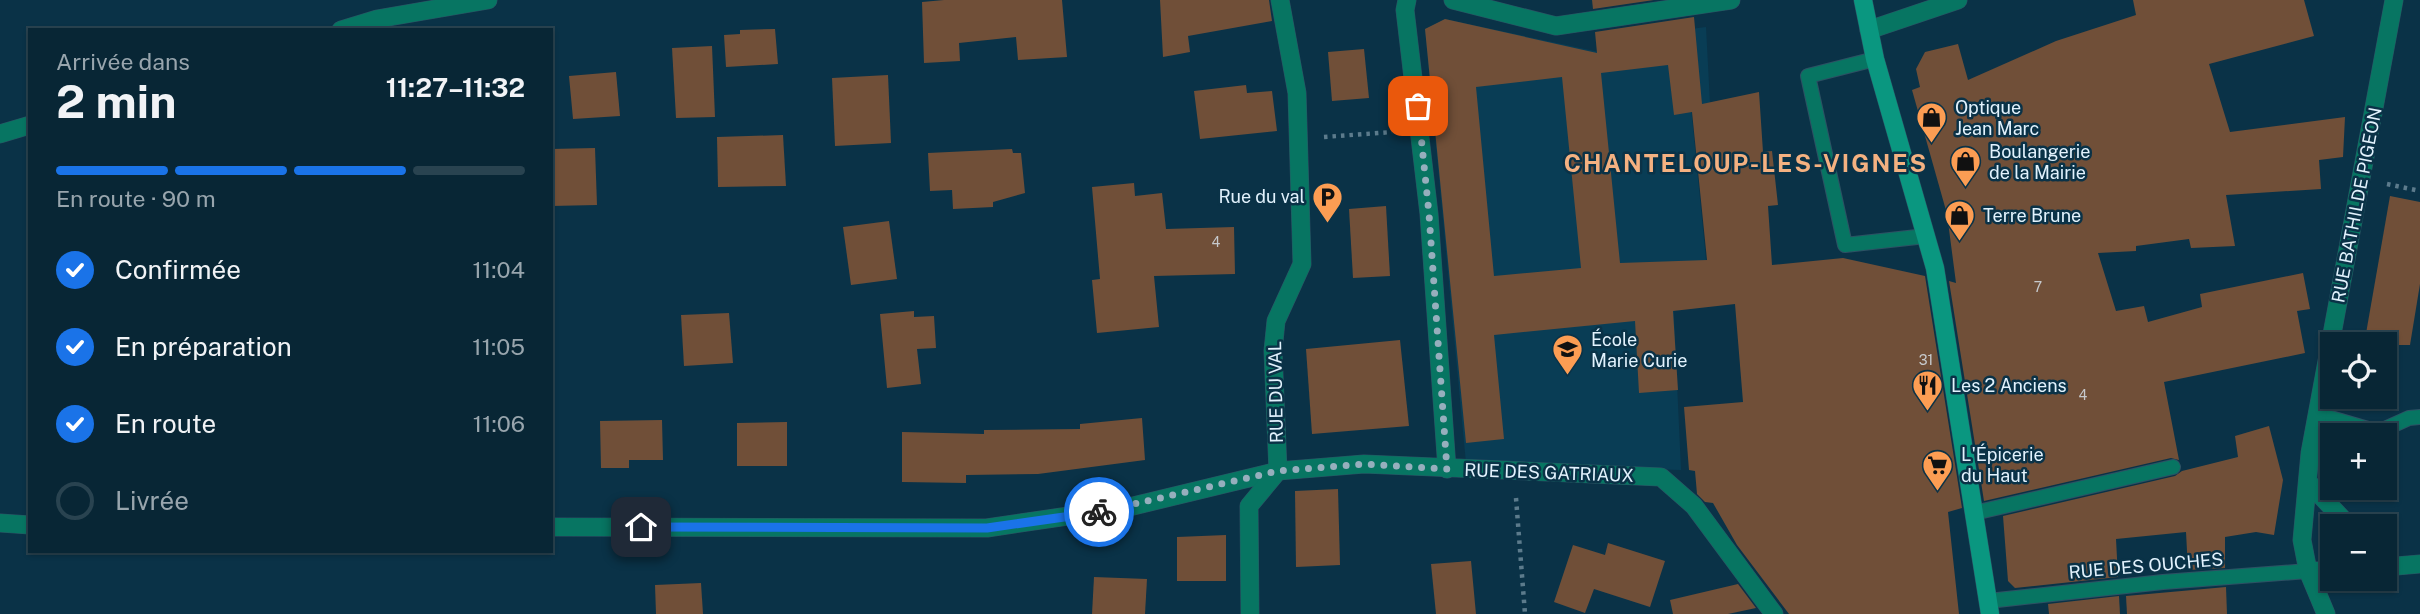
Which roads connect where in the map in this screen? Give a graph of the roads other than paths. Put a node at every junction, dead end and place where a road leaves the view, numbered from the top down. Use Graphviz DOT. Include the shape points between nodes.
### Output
graph roads {
  1 [pos="488,0"];
  2 [pos="1280,0"];
  3 [pos="1407,0"];
  4 [pos="1454,0"];
  5 [pos="1731,0"];
  6 [pos="1863,0"];
  7 [pos="1958,0"];
  8 [pos="2394,0"];
  9 [pos="348,28"];
  10 [pos="1869,30"];
  11 [pos="1875,59"];
  12 [pos="28,126"];
  13 [pos="0,134"];
  14 [pos="1926,236"];
  15 [pos="2317,414"];
  16 [pos="2420,417"];
  17 [pos="2173,467"];
  18 [pos="1447,469"];
  19 [pos="1278,471"];
  20 [pos="2308,482"];
  21 [pos="1974,513"];
  22 [pos="2338,514"];
  23 [pos="0,523"];
  24 [pos="28,525"];
  25 [pos="553,527"];
  26 [pos="2397,558"];
  27 [pos="2414,564"];
  28 [pos="2308,571"];
  29 [pos="2320,571"];
  30 [pos="1989,608"];
  31 [pos="1250,614"];
  32 [pos="1774,614"];
  33 [pos="2326,614"];
  1 -- 9 [label="street"];
  2 -- 19 [label="street, RUE DU VAL" via="1297,93 1302,264 1276,321"];
  3 -- 18 [label="street"];
  4 -- 5 [label="street" via="1556,26"];
  6 -- 10 [label="main road"];
  7 -- 10 [label="street"];
  8 -- 15 [label="street, RUE BATHILDE PIGEON"];
  10 -- 11 [label="main road"];
  11 -- 14 [label="main road"];
  11 -- 14 [label="lane" via="1808,76 1845,245"];
  12 -- 13 [label="street"];
  14 -- 21 [label="main road"];
  15 -- 16 [label="lane" via="2378,432"];
  15 -- 20 [label="street, RUE BATHILDE PIGEON"];
  17 -- 21 [label="lane"];
  18 -- 19 [label="street, RUE DES GATRIAUX" via="1364,464"];
  18 -- 32 [label="street, RUE DES GATRIAUX" via="1661,477 1694,506"];
  19 -- 25 [label="street, RUE DES GATRIAUX" via="1129,507 987,528"];
  19 -- 31 [label="street" via="1249,506"];
  20 -- 22 [label="street"];
  20 -- 28 [label="street, RUE BATHILDE PIGEON" via="2302,540"];
  21 -- 30 [label="main road"];
  23 -- 24 [label="street"];
  26 -- 27 [label="street"];
  28 -- 29 [label="street"];
  28 -- 30 [label="lane, RUE DES OUCHES" via="2163,582"];
  28 -- 33 [label="street, RUE BATHILDE PIGEON"];
}
